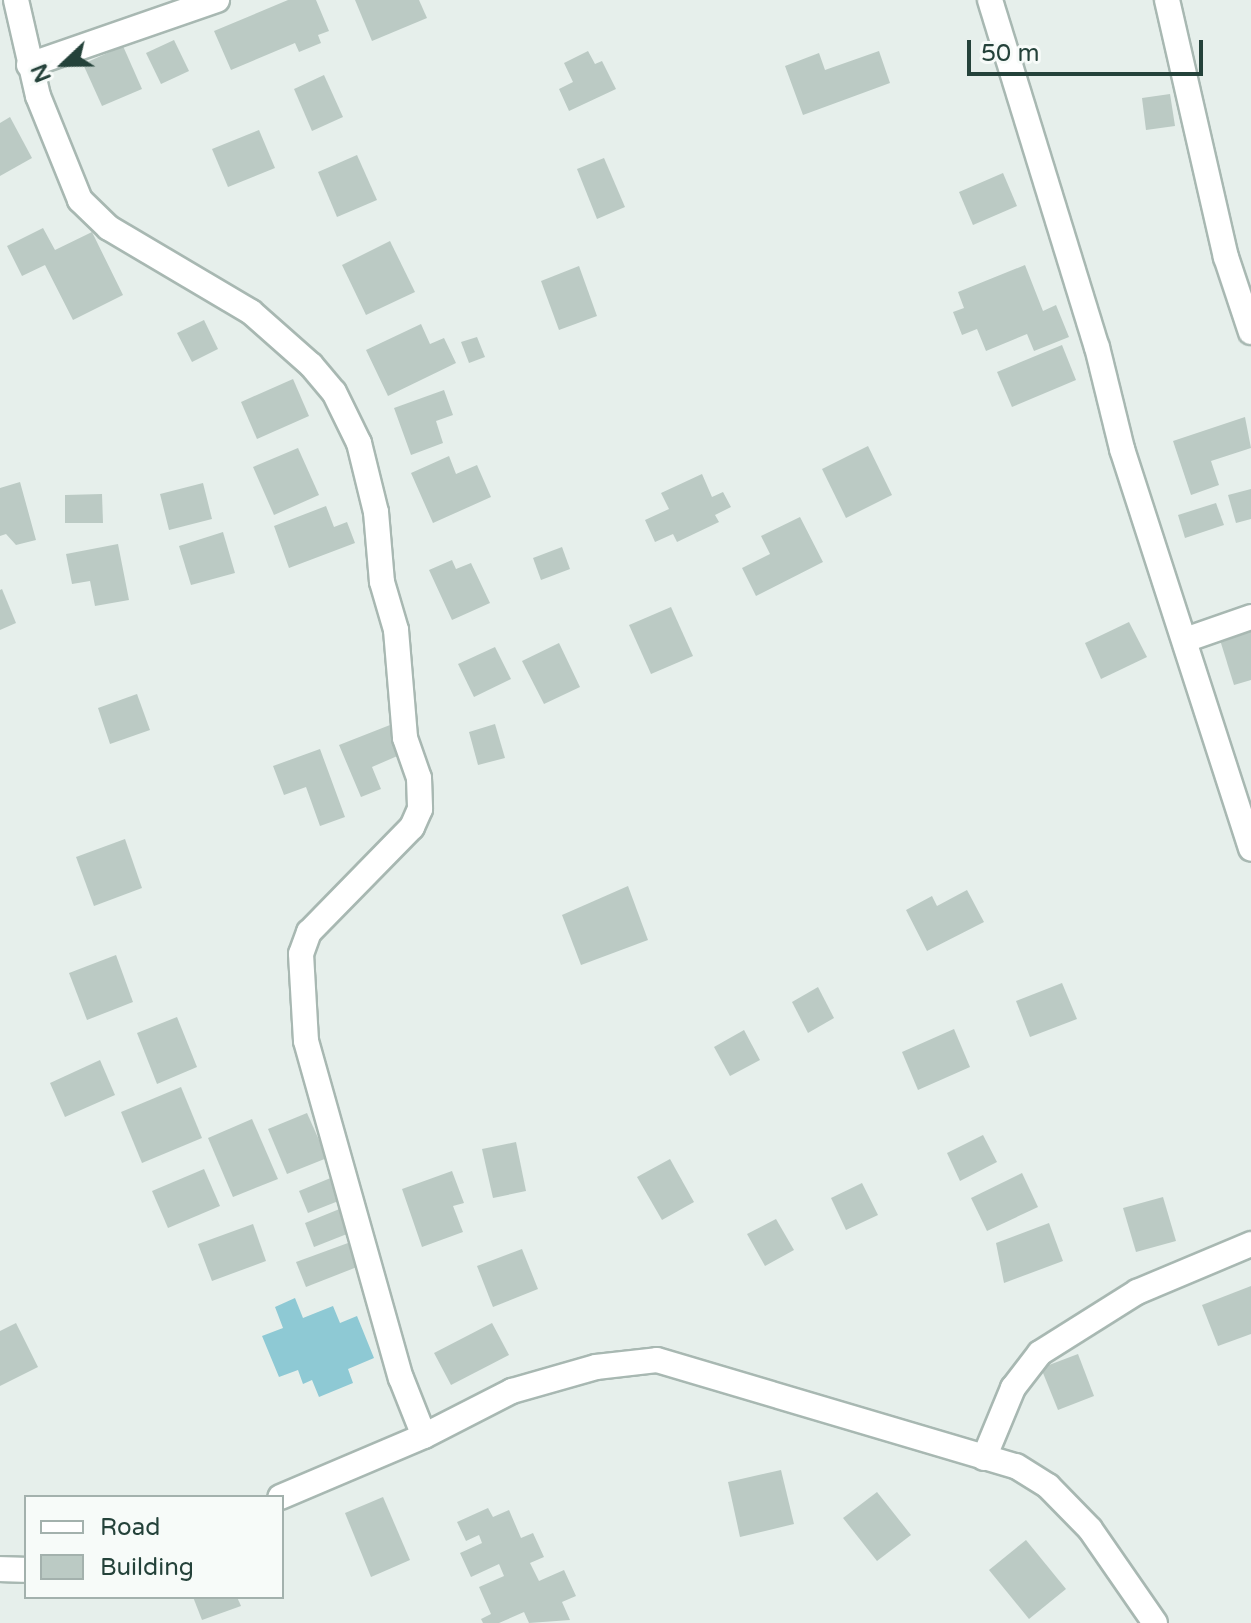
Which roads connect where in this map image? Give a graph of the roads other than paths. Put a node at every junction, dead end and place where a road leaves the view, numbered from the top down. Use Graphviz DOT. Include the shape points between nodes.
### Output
graph roads {
  1 [pos="16,0"];
  2 [pos="217,0"];
  3 [pos="990,0"];
  4 [pos="1167,0"];
  5 [pos="29,65"];
  6 [pos="1251,332"];
  7 [pos="1251,617"];
  8 [pos="1185,640"];
  9 [pos="1251,849"];
  10 [pos="1251,1244"];
  11 [pos="424,1436"];
  12 [pos="984,1458"];
  13 [pos="284,1495"];
  14 [pos="0,1569"];
  15 [pos="24,1570"];
  16 [pos="1155,1623"];
  1 -- 5 [label="street"];
  2 -- 5 [label="street"];
  3 -- 8 [label="street" via="1097,347 1122,449"];
  4 -- 6 [label="street" via="1226,257"];
  5 -- 11 [label="street" via="54,146 80,200 109,228 251,312 311,365 334,392 368,473 420,809 412,827 309,932 301,954 306,1041 401,1378"];
  7 -- 8 [label="street"];
  8 -- 9 [label="street" via="1201,705"];
  10 -- 12 [label="street" via="1137,1292 1040,1353 1013,1388"];
  11 -- 12 [label="street" via="512,1391 596,1367 657,1360"];
  11 -- 13 [label="street"];
  12 -- 16 [label="street" via="1016,1466 1048,1486 1090,1529"];
  14 -- 15 [label="street"];
}
